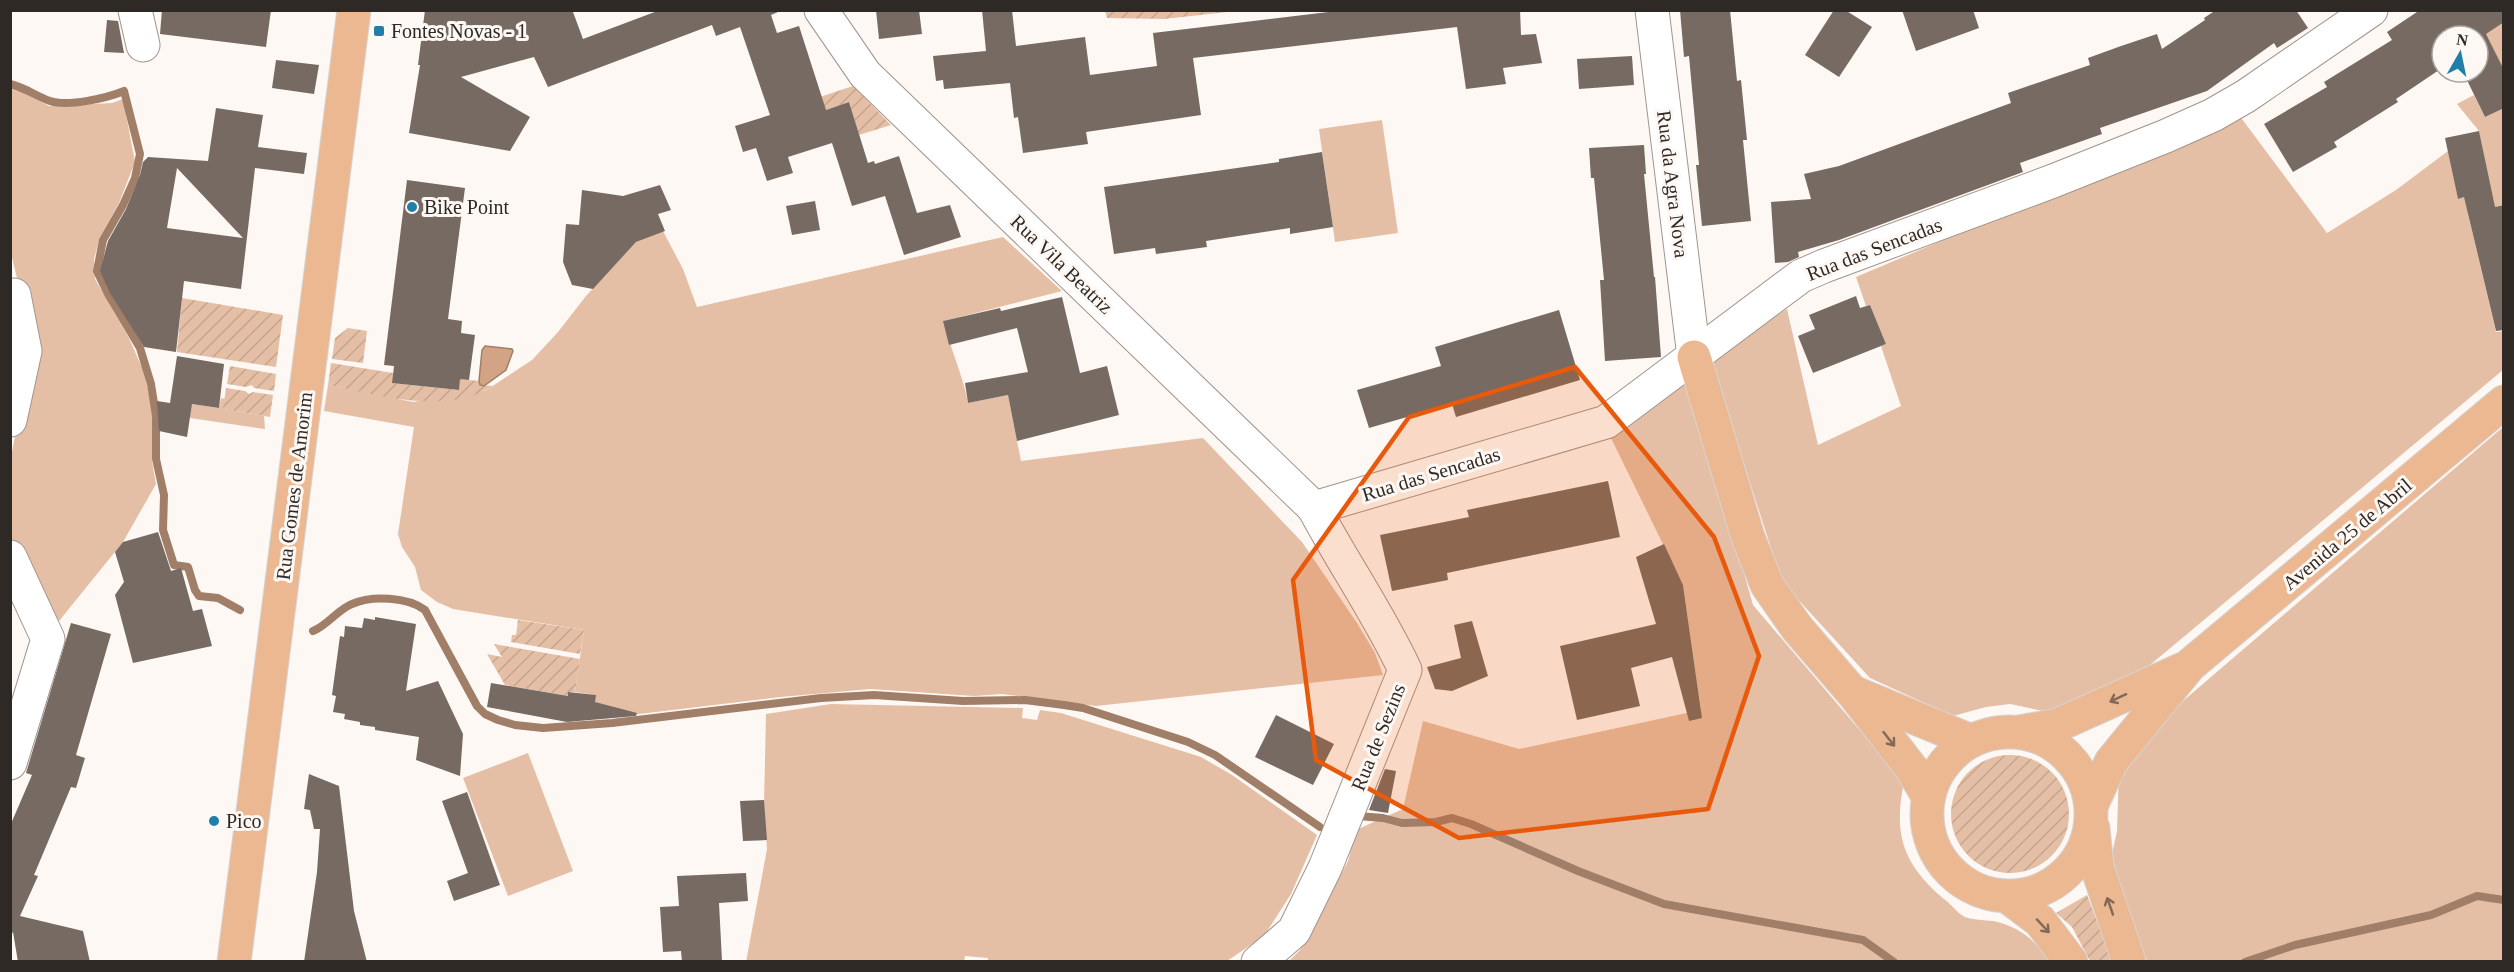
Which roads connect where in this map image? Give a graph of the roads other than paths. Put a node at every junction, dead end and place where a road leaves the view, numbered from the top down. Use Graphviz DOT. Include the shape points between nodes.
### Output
graph roads {
  1 [pos="135,10"];
  2 [pos="354,10"];
  3 [pos="821,10"];
  4 [pos="1652,10"];
  5 [pos="2371,10"];
  6 [pos="143,45"];
  7 [pos="14,295"];
  8 [pos="1694,357"];
  9 [pos="2504,402"];
  10 [pos="10,420"];
  11 [pos="1314,508"];
  12 [pos="10,557"];
  13 [pos="2190,665"];
  14 [pos="1853,693"];
  15 [pos="2018,732"];
  16 [pos="1971,741"];
  17 [pos="10,763"];
  18 [pos="1928,796"];
  19 [pos="2092,812"];
  20 [pos="2008,897"];
  21 [pos="234,962"];
  22 [pos="1258,962"];
  23 [pos="2071,962"];
  24 [pos="2129,962"];
  1 -- 6 [label="street"];
  2 -- 21 [label="main road, Rua Gomes de Amorim"];
  3 -- 11 [label="street, Rua Vila Beatriz" via="865,74"];
  4 -- 8 [label="street, Rua da Agra Nova"];
  5 -- 8 [label="street, Rua das Sencadas" via="2213,115 2053,181 1802,276"];
  7 -- 10 [label="street" via="25,351"];
  8 -- 11 [label="street, Rua das Sencadas" via="1606,422"];
  8 -- 14 [label="main road" via="1748,537 1767,585 1797,628"];
  9 -- 13 [label="main road, Avenida 25 de Abril"];
  11 -- 22 [label="street, Rua de Sezins" via="1405,670 1325,868 1294,931"];
  12 -- 17 [label="street" via="48,639"];
  13 -- 15 [label="main road, Avenida 25 de Abril, one-way" via="2058,725"];
  13 -- 19 [label="main road, Avenida 25 de Abril" via="2111,762"];
  14 -- 16 [label="main road"];
  14 -- 18 [label="main road, one-way"];
  15 -- 16 [label="main road, Avenida 25 de Abril" via="1994,733"];
  15 -- 19 [label="main road, Avenida 25 de Abril" via="2040,737 2075,763 2086,782"];
  16 -- 18 [label="main road, Avenida 25 de Abril" via="1952,754 1937,773"];
  18 -- 20 [label="main road, Avenida 25 de Abril" via="1927,823 1934,849 1949,871 1986,894"];
  19 -- 20 [label="main road, Avenida 25 de Abril" via="2086,846 2073,867 2055,884 2032,894"];
  24 -- 19 [label="main road, Avenida 25 de Abril, one-way" via="2097,867"];
  20 -- 23 [label="main road, Avenida 25 de Abril, one-way" via="2040,921"];
}
